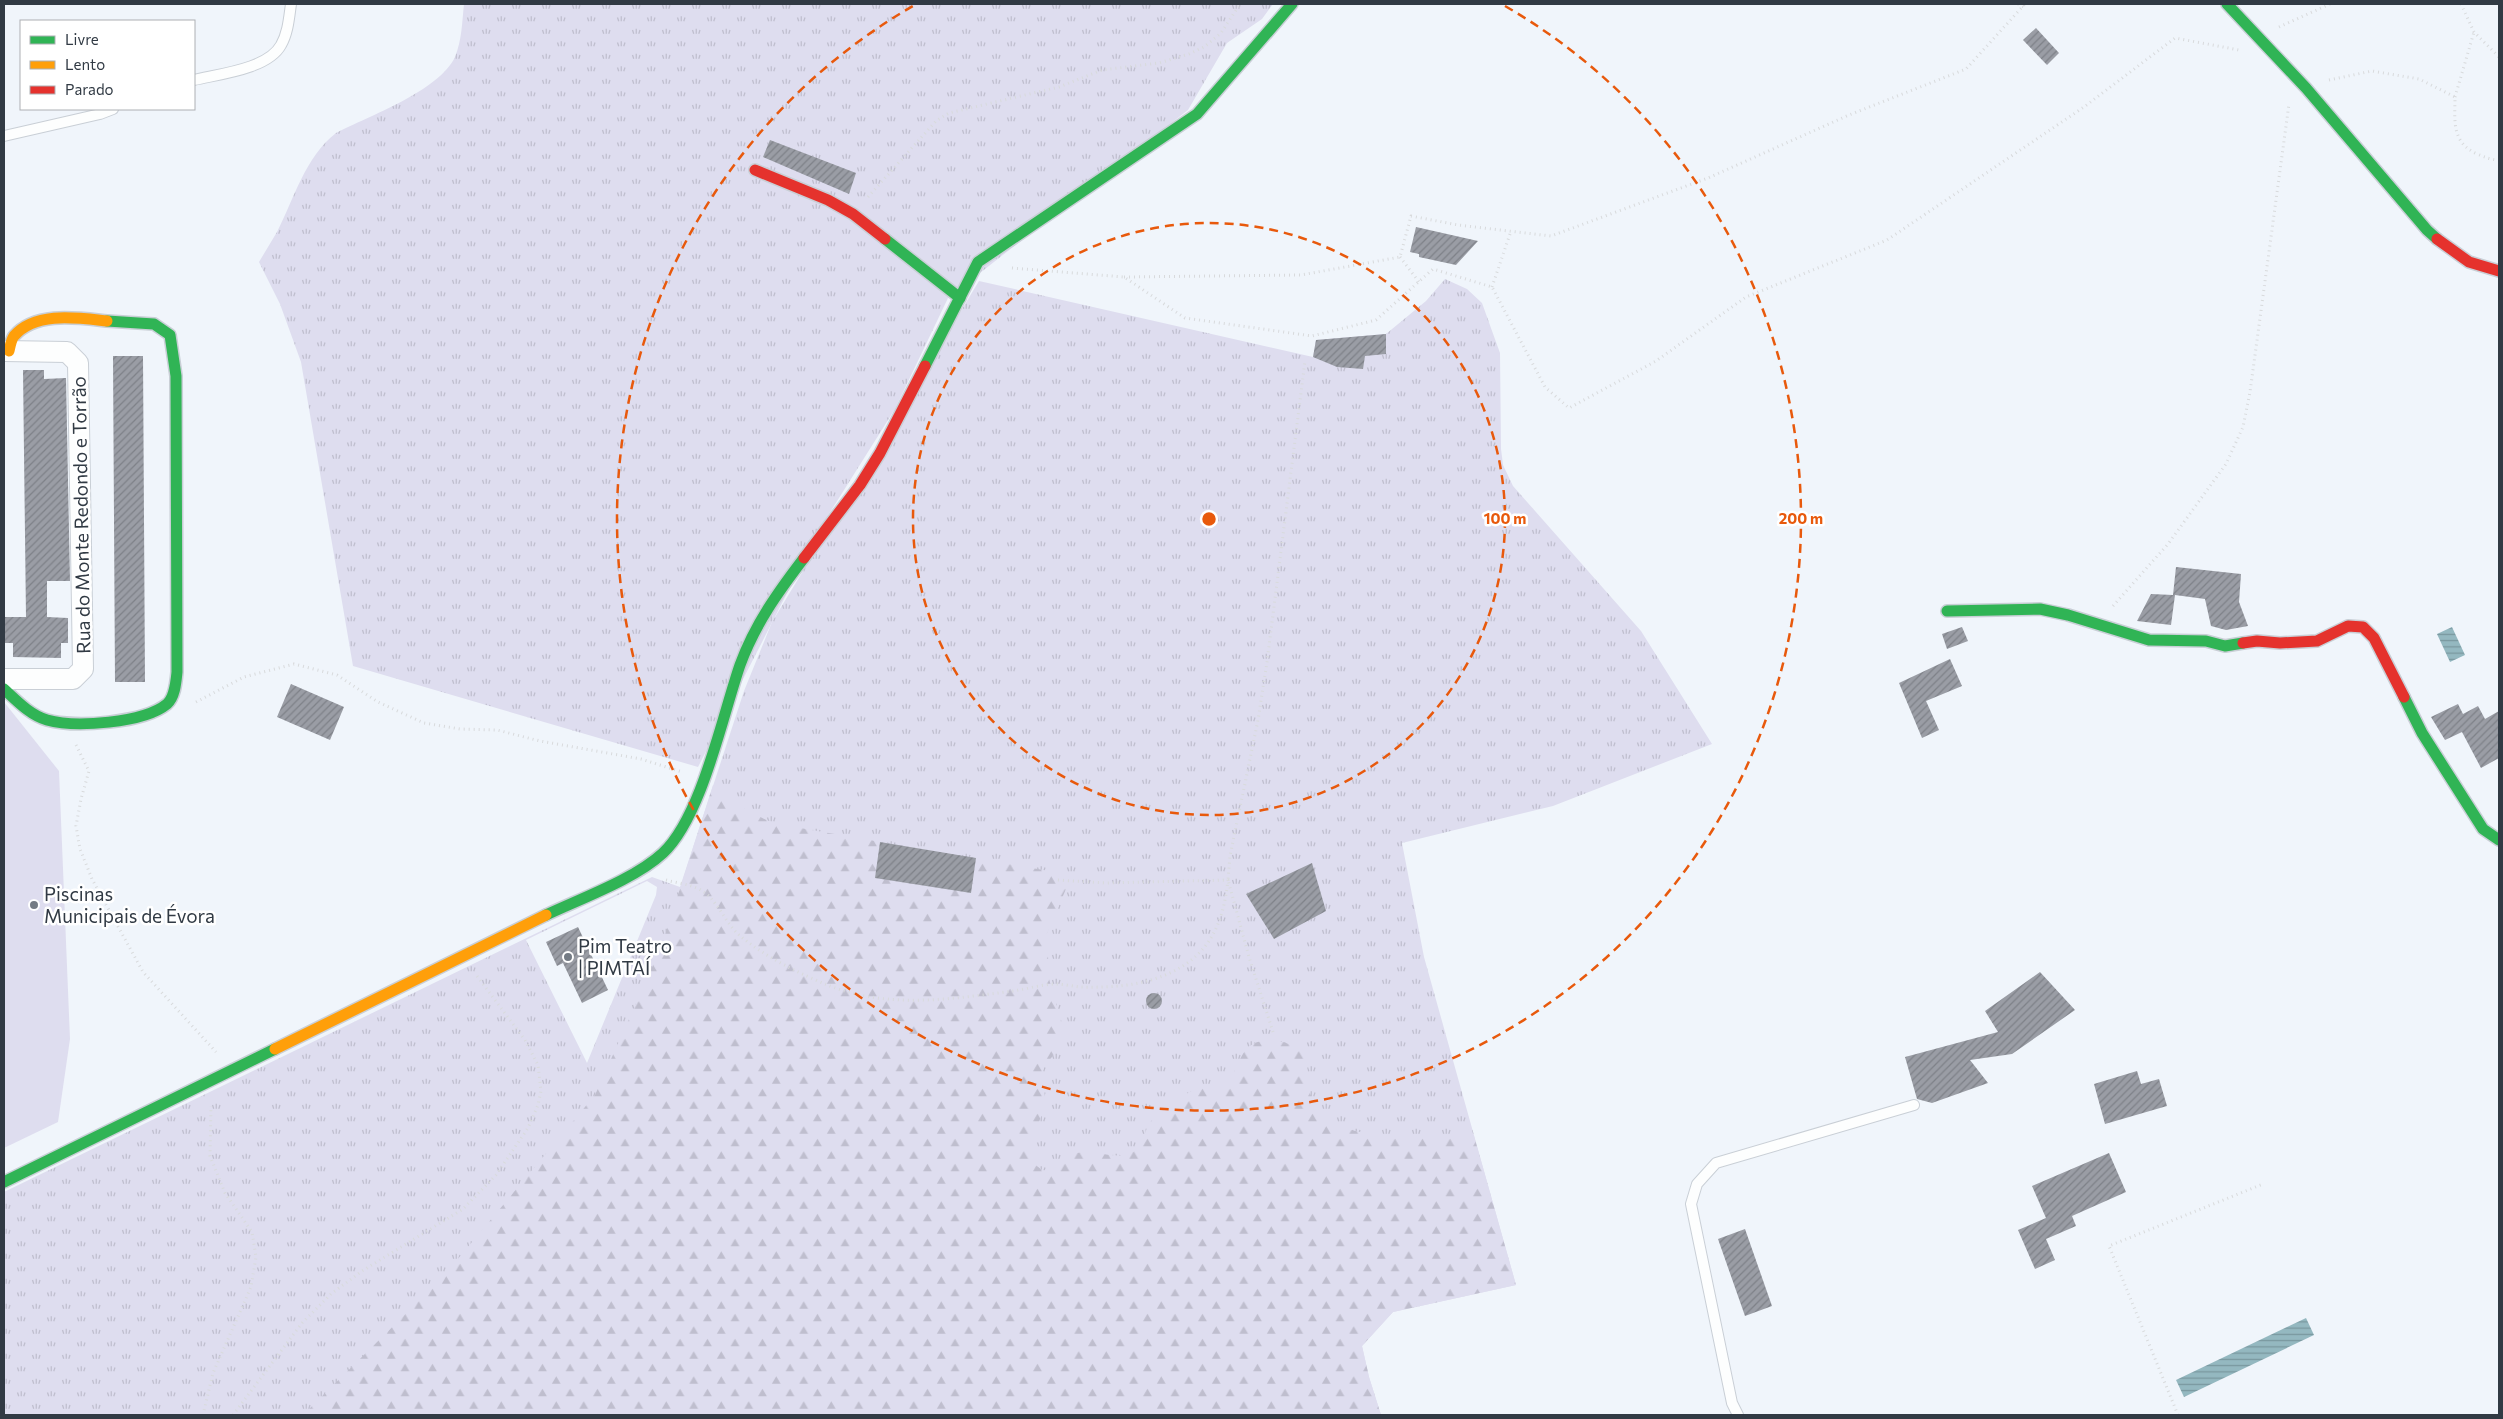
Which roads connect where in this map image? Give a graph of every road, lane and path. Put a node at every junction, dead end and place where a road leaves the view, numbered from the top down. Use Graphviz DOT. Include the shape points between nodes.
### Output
graph roads {
  1 [pos="291,4"];
  2 [pos="1240,4"];
  3 [pos="1292,4"];
  4 [pos="2018,4"];
  5 [pos="2227,4"];
  6 [pos="2330,4"];
  7 [pos="2460,4"];
  8 [pos="2025,5"];
  9 [pos="2474,32"];
  10 [pos="2259,37"];
  11 [pos="2274,55"];
  12 [pos="2499,57"];
  13 [pos="195,80"];
  14 [pos="2306,88"];
  15 [pos="2454,97"];
  16 [pos="110,110"];
  17 [pos="4,136"];
  18 [pos="2499,160"];
  19 [pos="755,170"];
  20 [pos="853,214"];
  21 [pos="1511,231"];
  22 [pos="1400,257"];
  23 [pos="1008,268"];
  24 [pos="2499,271"];
  25 [pos="1124,278"];
  26 [pos="1419,282"];
  27 [pos="1492,287"];
  28 [pos="960,298"];
  29 [pos="6,351"];
  30 [pos="1305,361"];
  31 [pos="1947,611"];
  32 [pos="2102,626"];
  33 [pos="4,679"];
  34 [pos="4,689"];
  35 [pos="168,703"];
  36 [pos="67,724"];
  37 [pos="704,779"];
  38 [pos="2499,840"];
  39 [pos="637,871"];
  40 [pos="1057,880"];
  41 [pos="1228,880"];
  42 [pos="462,956"];
  43 [pos="1273,1032"];
  44 [pos="232,1069"];
  45 [pos="220,1075"];
  46 [pos="1914,1105"];
  47 [pos="4,1182"];
  48 [pos="2263,1184"];
  49 [pos="203,1415"];
  50 [pos="233,1415"];
  51 [pos="1738,1415"];
  52 [pos="2178,1415"];
  1 -- 13 [label="lane" via="281,46 262,64"];
  2 -- 20 [label="path" via="1221,33 1189,54 1159,63 1102,70 1059,87 942,117"];
  3 -- 28 [label="street" via="1197,114 978,262"];
  4 -- 8 [label="path"];
  5 -- 10 [label="street"];
  6 -- 10 [label="path"];
  7 -- 9 [label="path"];
  8 -- 21 [label="path" via="1966,69 1849,115 1708,178 1551,236"];
  9 -- 12 [label="path"];
  9 -- 15 [label="path"];
  10 -- 11 [label="street"];
  11 -- 14 [label="street"];
  11 -- 27 [label="path" via="2175,38 2084,107 1887,240 1746,297 1656,361 1569,408 1544,387"];
  14 -- 15 [label="path" via="2372,71 2419,80"];
  14 -- 24 [label="street" via="2427,230 2469,262"];
  14 -- 32 [label="path" via="2289,101 2252,382 2243,427 2226,464 2193,512 2118,598"];
  15 -- 18 [label="path" via="2455,130 2465,148"];
  16 -- 17 [label="lane"];
  19 -- 20 [label="street" via="828,200"];
  20 -- 28 [label="street"];
  21 -- 22 [label="path" via="1411,216"];
  21 -- 27 [label="path"];
  22 -- 25 [label="path" via="1300,276"];
  22 -- 26 [label="path"];
  23 -- 25 [label="path"];
  25 -- 26 [label="path" via="1185,318 1312,336 1376,320"];
  26 -- 27 [label="path" via="1433,270"];
  28 -- 37 [label="street" via="880,453 860,485 769,604 741,663"];
  29 -- 33 [label="street, Rua do Monte Redondo e Torrão" via="66,352 78,363 83,669 73,679"];
  29 -- 35 [label="street" via="14,337 31,324 60,317 154,324 170,335 176,376 177,672"];
  30 -- 41 [label="path" via="1267,662"];
  31 -- 32 [label="street" via="2040,609"];
  32 -- 38 [label="street" via="2149,640 2206,641 2224,646 2256,640 2280,643 2317,641 2348,626 2363,627 2374,638 2422,733 2483,829"];
  34 -- 36 [label="street" via="34,714"];
  35 -- 36 [label="street" via="151,712 120,719"];
  35 -- 37 [label="path" via="191,704 244,677 294,664 337,674 378,702 424,723 460,730 497,730 641,759"];
  36 -- 44 [label="path" via="89,771 76,826 80,849 92,879 143,972"];
  37 -- 39 [label="street" via="694,806 674,842 662,856"];
  39 -- 41 [label="path" via="701,889 739,935 794,968 857,996 892,1001 990,994 1054,984 1104,987 1152,980 1185,964 1211,939 1222,916"];
  39 -- 42 [label="street"];
  40 -- 41 [label="path" via="1107,883"];
  41 -- 43 [label="path"];
  42 -- 44 [label="street"];
  42 -- 50 [label="path" via="525,1040 538,1065 540,1098 528,1128 496,1175 463,1209 362,1271 331,1294 302,1323"];
  44 -- 45 [label="street"];
  45 -- 47 [label="street"];
  45 -- 49 [label="path" via="211,1098 210,1156 225,1192 252,1232 256,1257 251,1287 220,1352"];
  46 -- 51 [label="lane" via="1716,1163 1697,1184 1691,1204 1732,1402"];
  48 -- 52 [label="path" via="2109,1246"];
}
